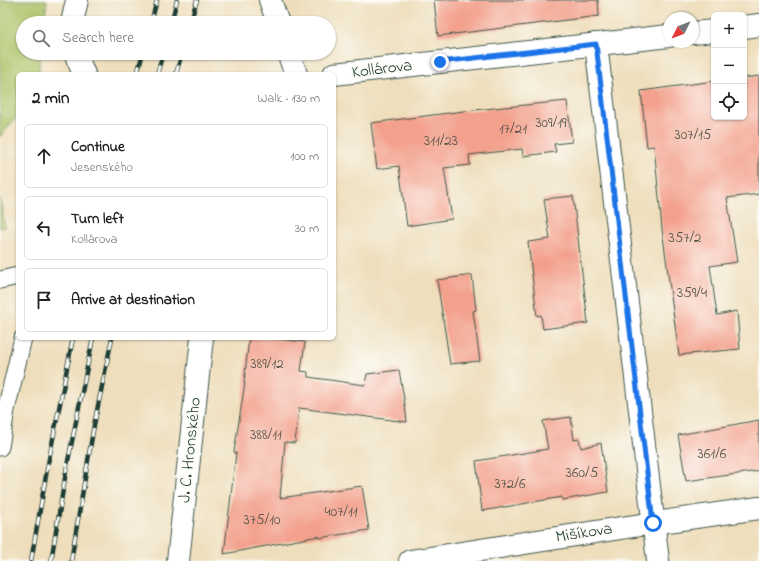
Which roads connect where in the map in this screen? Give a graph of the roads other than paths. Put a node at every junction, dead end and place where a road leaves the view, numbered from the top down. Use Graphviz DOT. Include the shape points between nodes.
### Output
graph roads {
  1 [pos="77,0"];
  2 [pos="270,0"];
  3 [pos="74,16"];
  4 [pos="276,16"];
  5 [pos="759,26"];
  6 [pos="747,27"];
  7 [pos="711,30"];
  8 [pos="699,32"];
  9 [pos="663,37"];
  10 [pos="596,44"];
  11 [pos="78,60"];
  12 [pos="291,60"];
  13 [pos="83,72"];
  14 [pos="295,72"];
  15 [pos="336,74"];
  16 [pos="16,276"];
  17 [pos="0,280"];
  18 [pos="22,340"];
  19 [pos="202,340"];
  20 [pos="3,410"];
  21 [pos="0,447"];
  22 [pos="759,508"];
  23 [pos="653,523"];
  24 [pos="178,561"];
  25 [pos="410,561"];
  26 [pos="658,561"];
  1 -- 3 [label="street"];
  2 -- 4 [label="street"];
  5 -- 6 [label="street"];
  7 -- 8 [label="street"];
  9 -- 10 [label="street, Kollárova"];
  10 -- 15 [label="street, Kollárova"];
  10 -- 23 [label="street"];
  11 -- 13 [label="street"];
  12 -- 14 [label="street"];
  16 -- 17 [label="lane"];
  18 -- 20 [label="lane"];
  19 -- 24 [label="street, J. C. Hronského"];
  20 -- 21 [label="lane"];
  22 -- 23 [label="street, Mišíkova"];
  23 -- 25 [label="street, Mišíkova"];
  23 -- 26 [label="street"];
}
